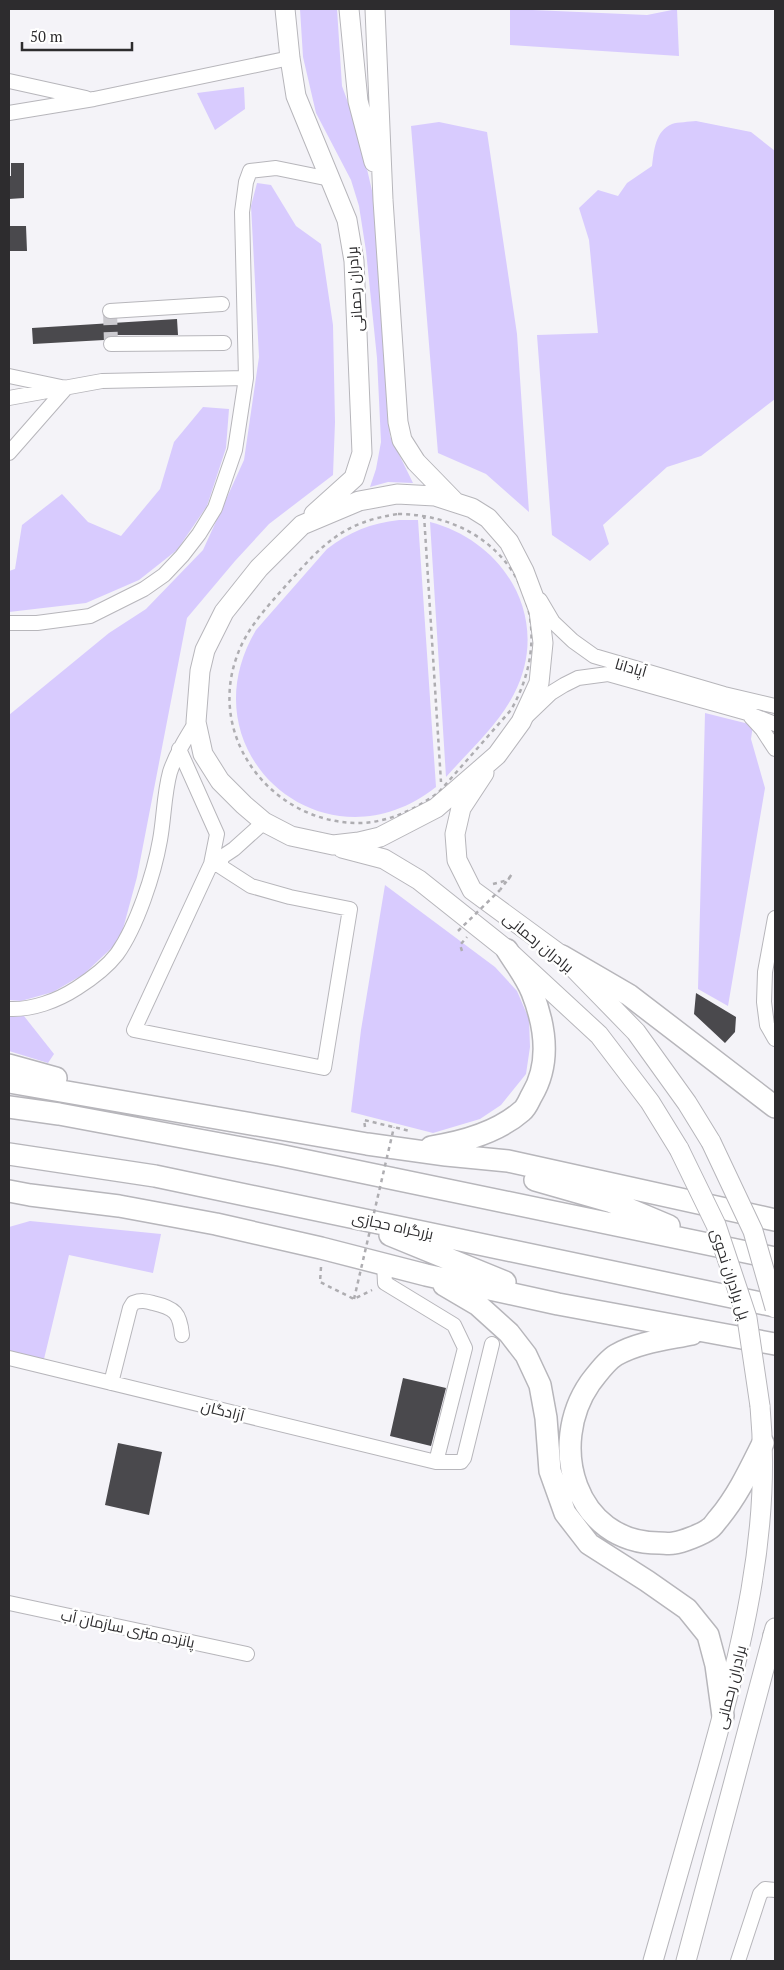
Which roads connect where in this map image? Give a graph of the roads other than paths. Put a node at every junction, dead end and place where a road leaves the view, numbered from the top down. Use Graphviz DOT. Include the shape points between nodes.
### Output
graph roads {
  1 [pos="286,9"];
  2 [pos="349,9"];
  3 [pos="374,9"];
  4 [pos="290,58"];
  5 [pos="9,81"];
  6 [pos="94,99"];
  7 [pos="9,113"];
  8 [pos="330,179"];
  9 [pos="383,200"];
  10 [pos="222,304"];
  11 [pos="110,311"];
  12 [pos="224,343"];
  13 [pos="111,344"];
  14 [pos="9,376"];
  15 [pos="246,378"];
  16 [pos="66,388"];
  17 [pos="9,398"];
  18 [pos="9,453"];
  19 [pos="454,501"];
  20 [pos="302,525"];
  21 [pos="524,572"];
  22 [pos="9,623"];
  23 [pos="775,706"];
  24 [pos="747,713"];
  25 [pos="196,722"];
  26 [pos="521,722"];
  27 [pos="775,724"];
  28 [pos="179,749"];
  29 [pos="775,749"];
  30 [pos="497,755"];
  31 [pos="264,822"];
  32 [pos="217,834"];
  33 [pos="333,846"];
  34 [pos="234,850"];
  35 [pos="775,918"];
  36 [pos="507,950"];
  37 [pos="562,956"];
  38 [pos="9,1009"];
  39 [pos="775,1039"];
  40 [pos="9,1061"];
  41 [pos="9,1065"];
  42 [pos="36,1073"];
  43 [pos="9,1082"];
  44 [pos="9,1107"];
  45 [pos="775,1107"];
  46 [pos="196,1116"];
  47 [pos="367,1144"];
  48 [pos="679,1149"];
  49 [pos="9,1154"];
  50 [pos="446,1155"];
  51 [pos="9,1191"];
  52 [pos="19,1196"];
  53 [pos="332,1212"];
  54 [pos="775,1220"];
  55 [pos="716,1245"];
  56 [pos="775,1258"];
  57 [pos="385,1273"];
  58 [pos="426,1275"];
  59 [pos="558,1304"];
  60 [pos="775,1307"];
  61 [pos="705,1331"];
  62 [pos="182,1335"];
  63 [pos="492,1344"];
  64 [pos="775,1344"];
  65 [pos="9,1358"];
  66 [pos="111,1383"];
  67 [pos="760,1406"];
  68 [pos="763,1443"];
  69 [pos="436,1462"];
  70 [pos="9,1602"];
  71 [pos="775,1632"];
  72 [pos="247,1654"];
  73 [pos="723,1716"];
  74 [pos="770,1890"];
  75 [pos="653,1961"];
  76 [pos="686,1961"];
  77 [pos="738,1961"];
  1 -- 4 [label="main road, برادران رحمانی"];
  2 -- 9 [label="main road" via="358,101"];
  3 -- 9 [label="main road"];
  4 -- 6 [label="street"];
  4 -- 8 [label="main road, برادران رحمانی" via="296,96"];
  5 -- 6 [label="street"];
  6 -- 7 [label="street"];
  8 -- 15 [label="street" via="276,168 250,171 242,212"];
  8 -- 20 [label="main road, برادران رحمانی" via="347,220 354,261 362,452 354,478"];
  9 -- 19 [label="main road" via="398,422 402,440 416,462"];
  10 -- 11 [label="street"];
  12 -- 13 [label="street"];
  14 -- 16 [label="street"];
  15 -- 16 [label="street" via="102,381"];
  15 -- 22 [label="street" via="234,450 215,508 199,534 164,575 144,589 90,616"];
  16 -- 17 [label="street"];
  16 -- 18 [label="street"];
  19 -- 20 [label="main road" via="426,495 378,496"];
  19 -- 21 [label="main road" via="488,518 499,528"];
  20 -- 25 [label="main road, برادران رحمانی" via="259,568 221,619 205,650"];
  21 -- 23 [label="street, آپادانا" via="553,622 594,656"];
  21 -- 26 [label="main road" via="539,611 542,643 539,683"];
  24 -- 26 [label="street, آپادانا" via="608,674 578,678 564,685"];
  24 -- 27 [label="street, آپادانا"];
  24 -- 29 [label="street"];
  25 -- 28 [label="street"];
  25 -- 31 [label="main road, برادران رحمانی" via="203,754 220,781"];
  26 -- 30 [label="main road"];
  28 -- 32 [label="street"];
  28 -- 38 [label="street" via="170,774 160,842 146,892 130,932 116,955 91,979 62,998 22,1009"];
  30 -- 33 [label="main road" via="436,808 380,837"];
  30 -- 37 [label="main road, برادران رحمانی" via="460,808 454,834 457,860 472,890"];
  31 -- 33 [label="main road, برادران رحمانی" via="291,836"];
  31 -- 34 [label="street"];
  32 -- 34 [label="street" via="223,848"];
  32 -- 34 [label="street" via="211,864 134,1030 324,1068 350,909 251,886 220,866 222,857"];
  33 -- 36 [label="main road, برادران رحمانی" via="384,859 419,880"];
  35 -- 39 [label="street" via="765,972 764,1002 767,1026"];
  36 -- 47 [label="highway" via="532,990 542,1020 544,1062 539,1084 524,1110 495,1130 465,1140 432,1147"];
  36 -- 48 [label="main road, برادران رحمانی" via="599,1035 650,1102"];
  37 -- 45 [label="highway" via="629,996"];
  37 -- 60 [label="main road, برادران رحمانی, bridge" via="636,1032 687,1103 710,1142 753,1231"];
  40 -- 42 [label="highway"];
  41 -- 42 [label="highway"];
  42 -- 46 [label="highway"];
  43 -- 46 [label="highway"];
  44 -- 55 [label="highway" via="279,1155"];
  46 -- 47 [label="highway"];
  47 -- 50 [label="highway"];
  48 -- 67 [label="main road, پل برادران نحوی, bridge" via="716,1225 747,1318"];
  49 -- 53 [label="highway, بزرگراه حجازی" via="155,1176"];
  50 -- 54 [label="highway" via="508,1161"];
  50 -- 55 [label="highway" via="612,1202"];
  51 -- 52 [label="highway"];
  52 -- 57 [label="highway" via="119,1206 216,1224"];
  53 -- 59 [label="highway"];
  53 -- 60 [label="highway, بزرگراه حجازی"];
  55 -- 56 [label="highway"];
  57 -- 58 [label="highway"];
  57 -- 69 [label="street" via="454,1325 465,1348"];
  58 -- 59 [label="highway"];
  58 -- 73 [label="highway" via="478,1305 509,1333 526,1354 540,1385 550,1472 564,1513 589,1544 686,1608 708,1634"];
  59 -- 61 [label="highway"];
  61 -- 64 [label="highway"];
  61 -- 68 [label="highway" via="648,1343 615,1356 596,1374 574,1415 571,1444 572,1473 583,1502 606,1528 641,1543 674,1544 710,1529 733,1501"];
  62 -- 66 [label="street" via="178,1314 168,1306 141,1300 133,1303"];
  63 -- 69 [label="street, آزادگان" via="464,1458 456,1463"];
  65 -- 66 [label="street, آزادگان"];
  66 -- 69 [label="street, آزادگان"];
  67 -- 68 [label="main road, برادران رحمانی"];
  68 -- 73 [label="main road, برادران رحمانی" via="762,1507 755,1576"];
  70 -- 72 [label="street, پانزده متری سازمان آب"];
  71 -- 76 [label="main road, برادران رحمانی"];
  73 -- 75 [label="main road, برادران رحمانی"];
  74 -- 77 [label="street" via="760,1894"];
}
